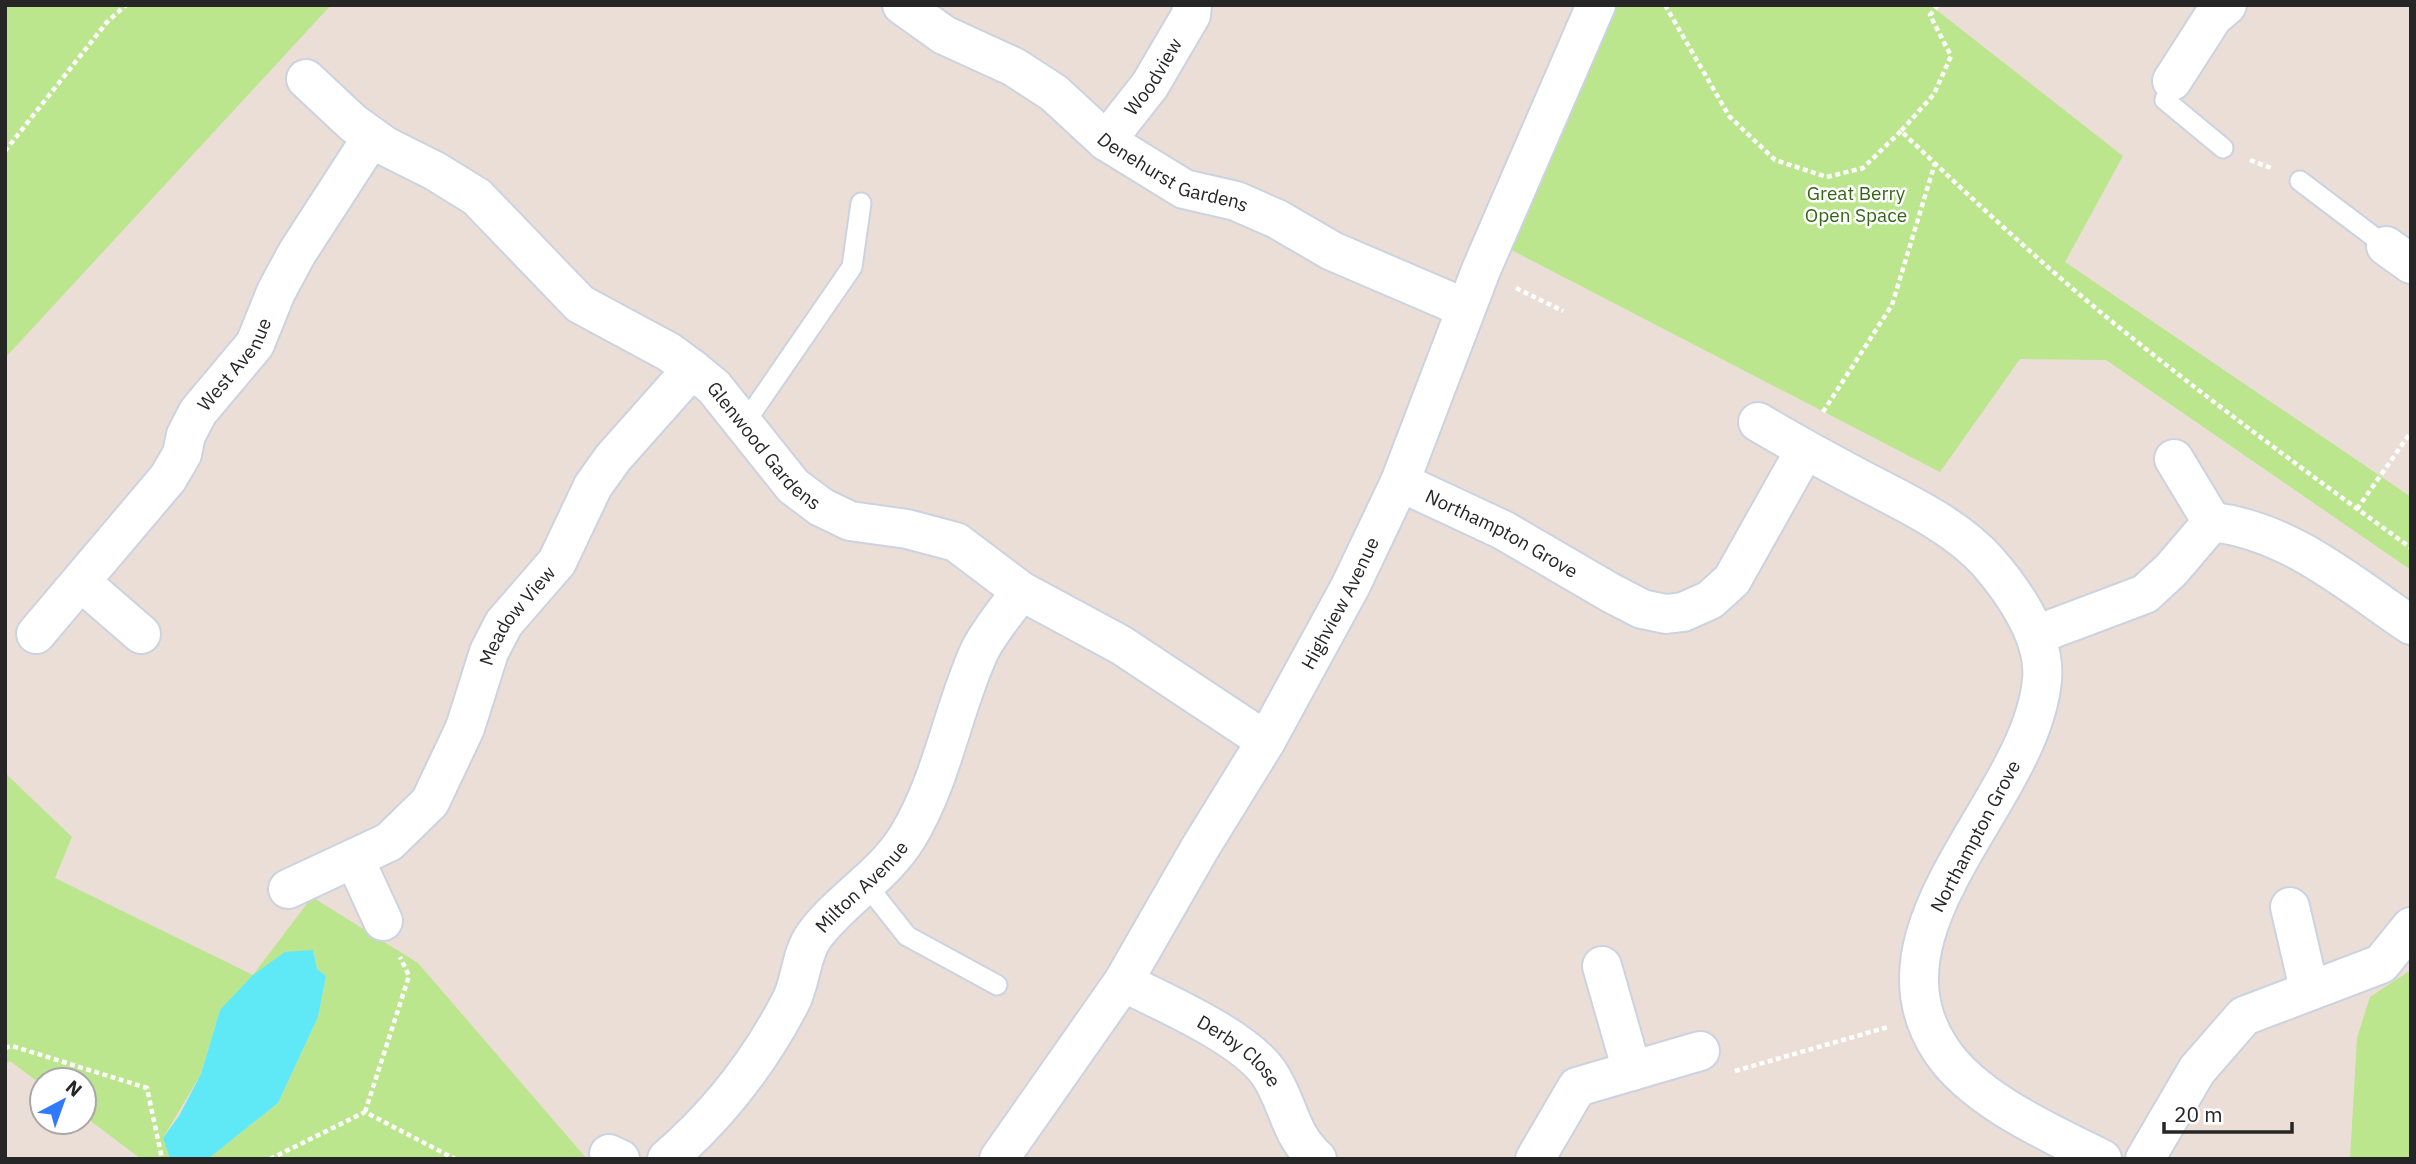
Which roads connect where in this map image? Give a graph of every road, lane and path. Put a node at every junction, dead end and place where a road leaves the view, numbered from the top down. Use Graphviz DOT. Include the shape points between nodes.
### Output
graph roads {
  1 [pos="126,5"];
  2 [pos="902,5"];
  3 [pos="1192,5"];
  4 [pos="1596,5"];
  5 [pos="1665,5"];
  6 [pos="1938,5"];
  7 [pos="2213,9"];
  8 [pos="306,79"];
  9 [pos="2172,81"];
  10 [pos="1901,131"];
  11 [pos="372,137"];
  12 [pos="1106,141"];
  13 [pos="2223,148"];
  14 [pos="5,151"];
  15 [pos="1935,163"];
  16 [pos="2301,181"];
  17 [pos="861,203"];
  18 [pos="2399,255"];
  19 [pos="1481,270"];
  20 [pos="1465,308"];
  21 [pos="1563,311"];
  22 [pos="692,369"];
  23 [pos="1758,422"];
  24 [pos="744,424"];
  25 [pos="2411,432"];
  26 [pos="1805,450"];
  27 [pos="2174,459"];
  28 [pos="1400,482"];
  29 [pos="2357,509"];
  30 [pos="2212,522"];
  31 [pos="2411,548"];
  32 [pos="81,582"];
  33 [pos="1021,591"];
  34 [pos="2411,625"];
  35 [pos="36,634"];
  36 [pos="141,634"];
  37 [pos="2036,635"];
  38 [pos="1266,741"];
  39 [pos="355,860"];
  40 [pos="865,883"];
  41 [pos="288,889"];
  42 [pos="2290,907"];
  43 [pos="383,921"];
  44 [pos="2411,927"];
  45 [pos="1602,966"];
  46 [pos="1123,982"];
  47 [pos="997,985"];
  48 [pos="2309,989"];
  49 [pos="1926,1016"];
  50 [pos="5,1048"];
  51 [pos="1700,1051"];
  52 [pos="1632,1071"];
  53 [pos="365,1112"];
  54 [pos="162,1159"];
  55 [pos="270,1159"];
  56 [pos="455,1159"];
  57 [pos="667,1159"];
  58 [pos="999,1159"];
  59 [pos="1317,1159"];
  60 [pos="1535,1159"];
  61 [pos="2102,1159"];
  62 [pos="2145,1159"];
  1 -- 14 [label="path" via="107,22"];
  2 -- 12 [label="street, Denehurst Gardens" via="944,35 1013,66 1054,93"];
  3 -- 12 [label="street, Woodview" via="1191,15 1150,85"];
  4 -- 19 [label="street, Highview Avenue"];
  5 -- 10 [label="path" via="1728,116 1776,160 1827,177 1863,168"];
  6 -- 10 [label="path" via="1930,15 1951,56 1934,94"];
  7 -- 9 [label="street"];
  8 -- 11 [label="street, Glenwood Gardens"];
  9 -- 13 [label="lane" via="2165,100"];
  10 -- 15 [label="path"];
  11 -- 22 [label="street, Glenwood Gardens" via="477,198 580,304"];
  11 -- 32 [label="street, West Avenue" via="297,253 255,344 198,412 168,478"];
  12 -- 20 [label="street, Denehurst Gardens" via="1184,189 1246,205 1332,251"];
  13 -- 16 [label="path"];
  15 -- 26 [label="path" via="1892,304 1831,396"];
  15 -- 29 [label="path" via="2129,335"];
  16 -- 18 [label="lane"];
  17 -- 24 [label="lane" via="852,267"];
  19 -- 20 [label="street, Highview Avenue"];
  19 -- 21 [label="path"];
  20 -- 28 [label="street, Highview Avenue"];
  22 -- 24 [label="street, Glenwood Gardens" via="714,387"];
  22 -- 39 [label="street, Meadow View" via="613,458 593,486 557,562 504,623 489,652 466,728 430,802 390,842"];
  23 -- 26 [label="street, Northampton Grove"];
  24 -- 33 [label="street, Glenwood Gardens" via="793,486 821,507 850,521 956,542"];
  25 -- 29 [label="path"];
  26 -- 28 [label="street, Northampton Grove" via="1732,580 1710,600 1665,614 1642,609 1503,530"];
  26 -- 37 [label="street, Northampton Grove" via="1913,507 1958,537 1987,561"];
  27 -- 30 [label="street"];
  28 -- 38 [label="street, Highview Avenue" via="1350,587"];
  29 -- 31 [label="path"];
  30 -- 34 [label="street" via="2243,525 2308,554"];
  30 -- 37 [label="street" via="2144,594"];
  32 -- 35 [label="street, West Avenue"];
  32 -- 36 [label="street"];
  33 -- 38 [label="street, Glenwood Gardens" via="1121,645"];
  33 -- 40 [label="street, Milton Avenue" via="980,650 908,836"];
  37 -- 49 [label="street, Northampton Grove" via="2042,677 2033,727 1948,878 1926,927 1919,986"];
  38 -- 46 [label="street, Highview Avenue"];
  39 -- 41 [label="street, Meadow View"];
  39 -- 43 [label="street"];
  40 -- 47 [label="lane" via="907,936"];
  40 -- 57 [label="street, Milton Avenue" via="812,939 792,999 746,1074 706,1126"];
  42 -- 48 [label="street"];
  43 -- 53 [label="path" via="409,975"];
  44 -- 48 [label="street" via="2381,964"];
  45 -- 52 [label="street"];
  46 -- 58 [label="street, Highview Avenue"];
  46 -- 59 [label="street, Derby Close" via="1238,1045 1267,1070 1301,1145"];
  48 -- 62 [label="street" via="2244,1016 2197,1070"];
  49 -- 51 [label="path" via="1728,1073"];
  49 -- 61 [label="street, Northampton Grove" via="1941,1050 1972,1083 2034,1125"];
  50 -- 54 [label="path" via="12,1046 147,1088"];
  51 -- 52 [label="street"];
  52 -- 60 [label="street" via="1577,1087"];
  53 -- 55 [label="path"];
  53 -- 56 [label="path"];
}
